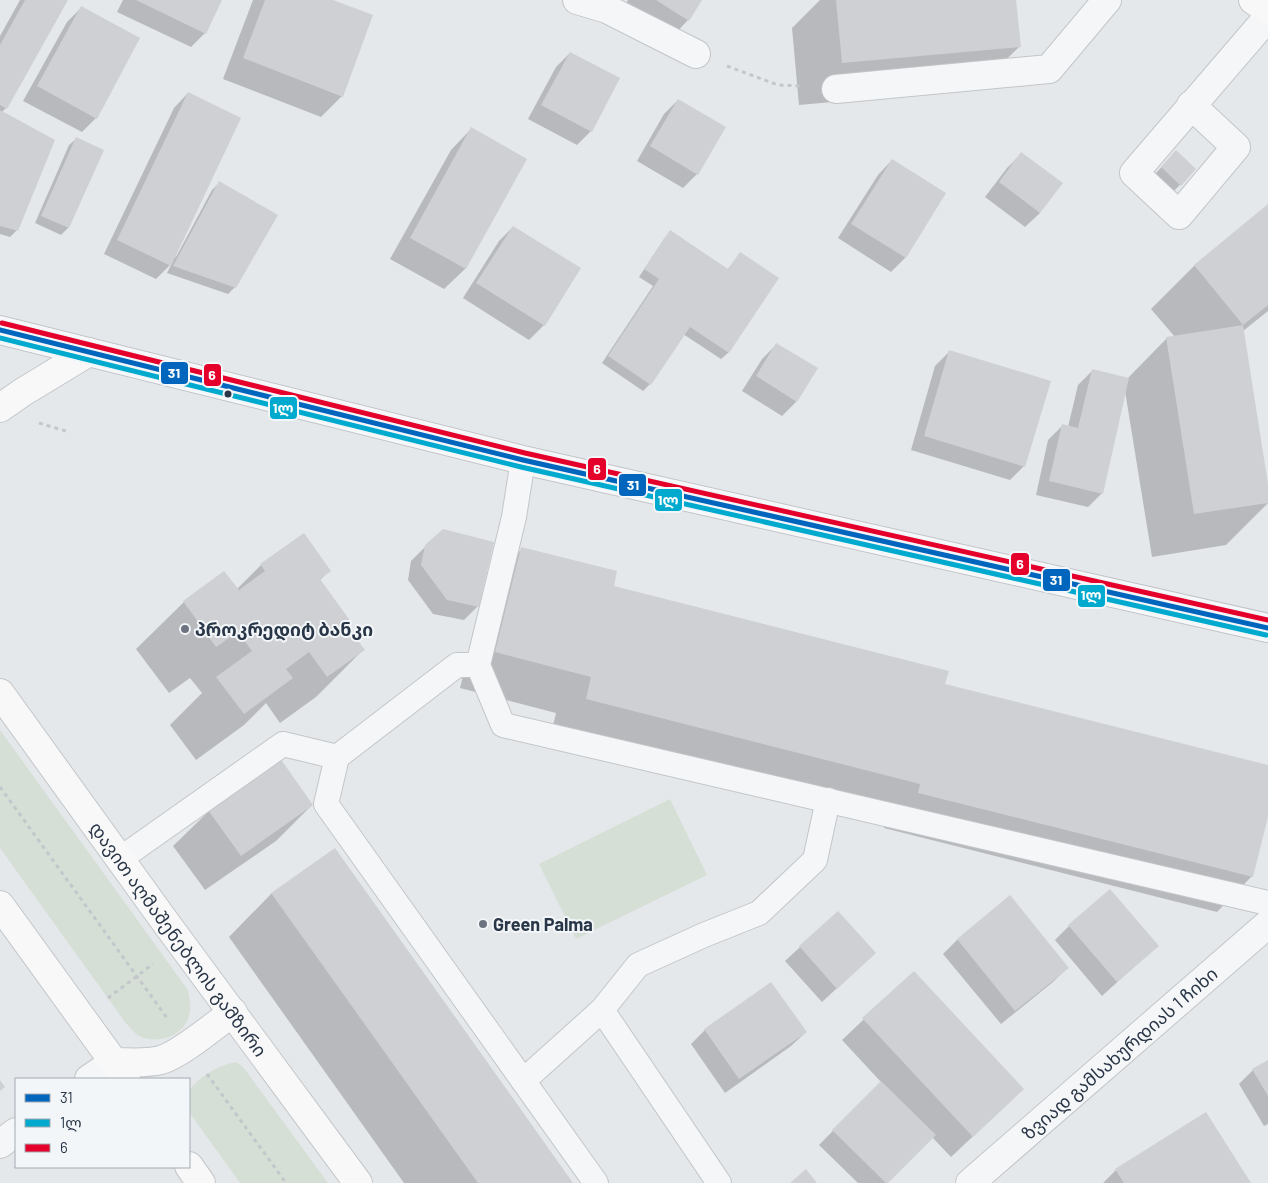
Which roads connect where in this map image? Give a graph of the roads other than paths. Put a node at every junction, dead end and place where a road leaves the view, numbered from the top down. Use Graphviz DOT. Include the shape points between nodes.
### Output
graph roads {
  1 [pos="577,0"];
  2 [pos="1107,0"];
  3 [pos="1253,0"];
  4 [pos="609,5"];
  5 [pos="1268,10"];
  6 [pos="1268,17"];
  7 [pos="696,54"];
  8 [pos="836,89"];
  9 [pos="1192,106"];
  10 [pos="0,330"];
  11 [pos="89,352"];
  12 [pos="0,408"];
  13 [pos="523,460"];
  14 [pos="1268,628"];
  15 [pos="478,665"];
  16 [pos="0,694"];
  17 [pos="337,757"];
  18 [pos="828,800"];
  19 [pos="120,859"];
  20 [pos="1268,904"];
  21 [pos="0,905"];
  22 [pos="1268,924"];
  23 [pos="602,1010"];
  24 [pos="233,1012"];
  25 [pos="120,1070"];
  26 [pos="93,1078"];
  27 [pos="523,1081"];
  28 [pos="15,1133"];
  29 [pos="0,1144"];
  30 [pos="190,1167"];
  31 [pos="201,1183"];
  32 [pos="358,1183"];
  33 [pos="596,1183"];
  34 [pos="719,1183"];
  35 [pos="970,1183"];
  1 -- 4 [label="street"];
  2 -- 8 [label="street" via="1049,69"];
  3 -- 5 [label="main road"];
  4 -- 7 [label="street"];
  6 -- 9 [label="street"];
  10 -- 11 [label="main road"];
  11 -- 12 [label="main road"];
  11 -- 13 [label="main road"];
  13 -- 14 [label="main road"];
  13 -- 15 [label="lane" via="514,517"];
  15 -- 17 [label="lane" via="457,666"];
  15 -- 18 [label="lane" via="503,725"];
  16 -- 19 [label="main road, დავით აღმაშენებლის გამზირი"];
  17 -- 19 [label="lane" via="283,744"];
  17 -- 27 [label="lane" via="326,804"];
  18 -- 20 [label="lane"];
  18 -- 23 [label="lane" via="815,860 759,913 638,965"];
  19 -- 24 [label="main road, დავით აღმაშენებლის გამზირი"];
  21 -- 25 [label="main road"];
  22 -- 35 [label="street, ზვიად გამსახურდიას 1 ჩიხი"];
  23 -- 27 [label="lane"];
  23 -- 34 [label="lane"];
  24 -- 25 [label="main road" via="187,1046 162,1059"];
  24 -- 32 [label="main road, დავით აღმაშენებლის გამზირი"];
  25 -- 26 [label="street"];
  27 -- 33 [label="lane"];
  28 -- 29 [label="street"];
  30 -- 31 [label="main road"];
}
